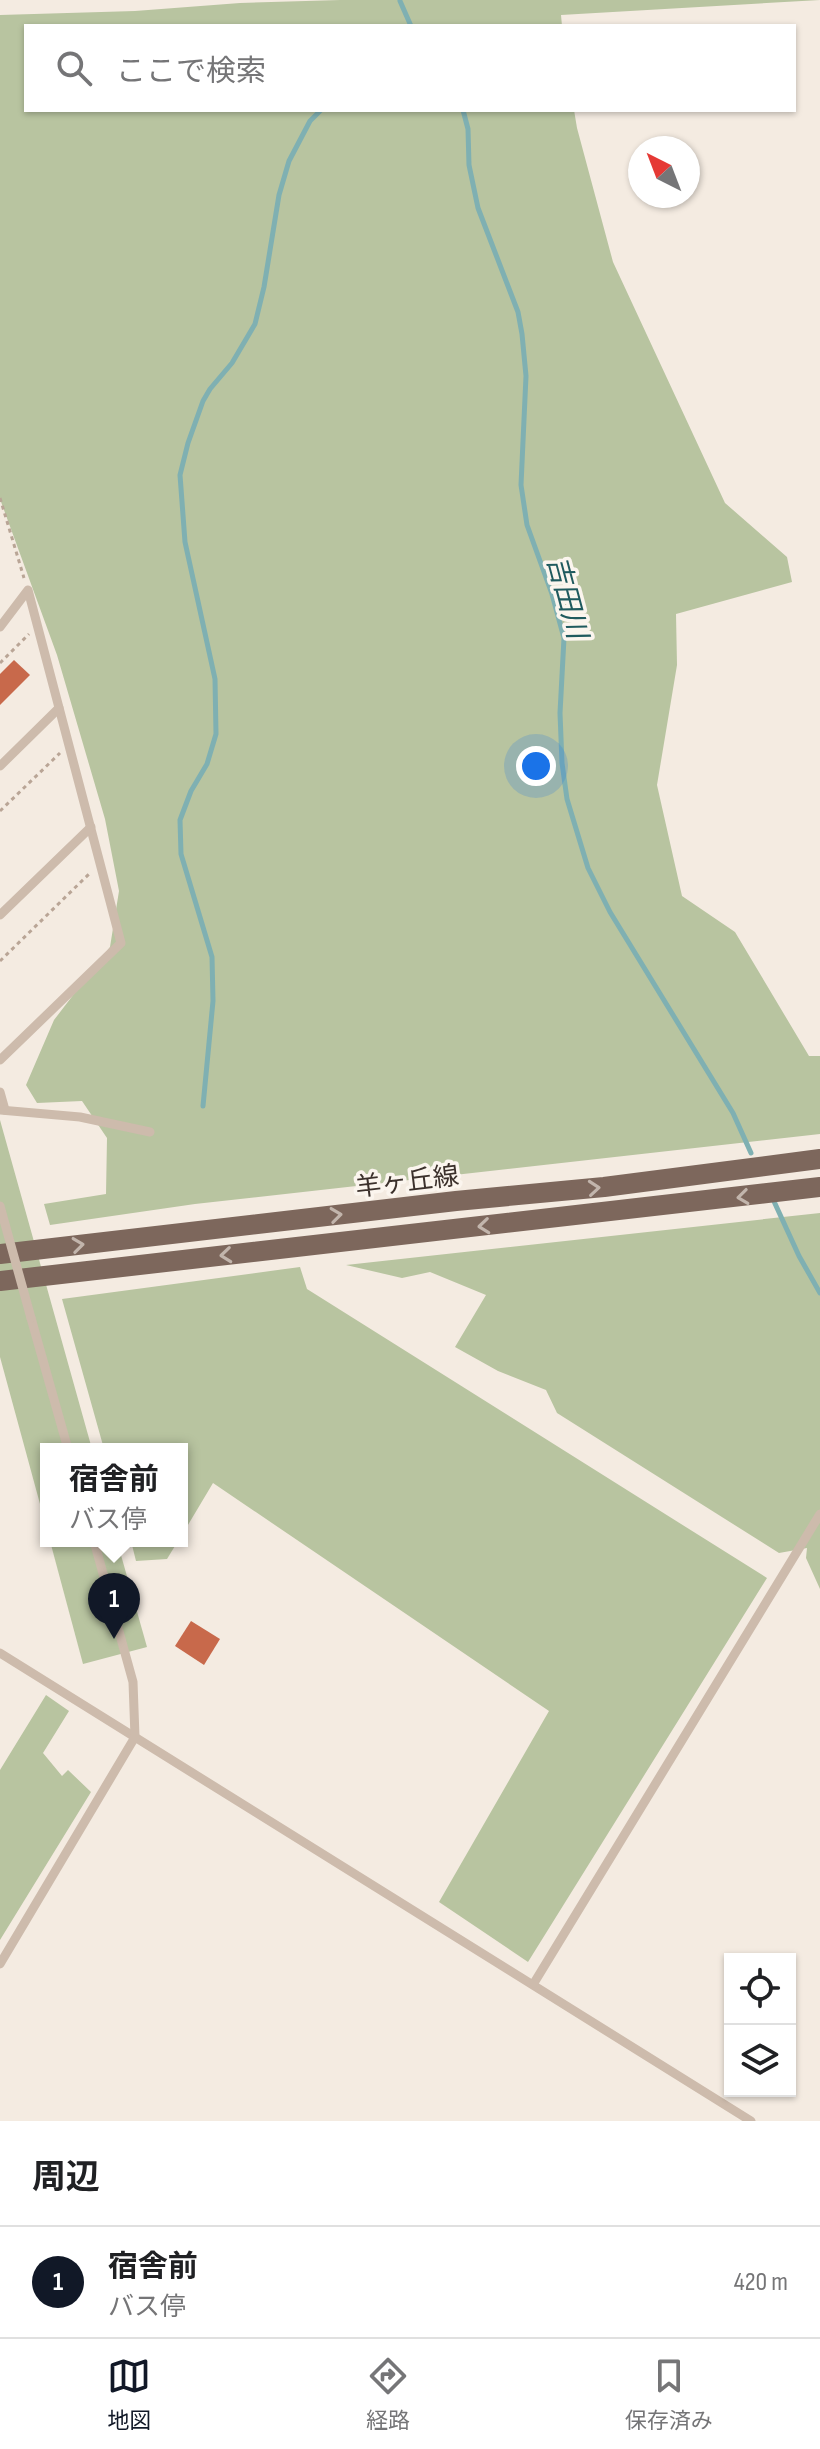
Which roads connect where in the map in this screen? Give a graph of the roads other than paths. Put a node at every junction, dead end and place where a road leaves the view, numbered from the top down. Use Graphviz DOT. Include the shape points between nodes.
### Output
graph roads {
  1 [pos="0,627"];
  2 [pos="59,708"];
  3 [pos="0,766"];
  4 [pos="91,827"];
  5 [pos="0,915"];
  6 [pos="0,1060"];
  7 [pos="0,1092"];
  8 [pos="2,1110"];
  9 [pos="150,1132"];
  10 [pos="820,1159"];
  11 [pos="820,1187"];
  12 [pos="0,1206"];
  13 [pos="0,1254"];
  14 [pos="0,1281"];
  15 [pos="66,1443"];
  16 [pos="820,1514"];
  17 [pos="96,1547"];
  18 [pos="0,1653"];
  19 [pos="135,1737"];
  20 [pos="0,1964"];
  21 [pos="534,1983"];
  22 [pos="751,2121"];
  1 -- 2 [label="lane" via="28,590"];
  2 -- 3 [label="lane"];
  2 -- 4 [label="lane"];
  4 -- 5 [label="lane"];
  4 -- 6 [label="lane" via="121,943"];
  7 -- 8 [label="lane"];
  8 -- 9 [label="lane" via="80,1117"];
  13 -- 10 [label="main road, 羊ヶ丘線, one-way"];
  11 -- 14 [label="main road, 羊ヶ丘線, one-way"];
  12 -- 15 [label="lane, bridge"];
  16 -- 21 [label="lane"];
  17 -- 19 [label="lane" via="133,1682"];
  18 -- 19 [label="lane"];
  19 -- 20 [label="lane"];
  19 -- 21 [label="lane"];
  21 -- 22 [label="lane"];
}
